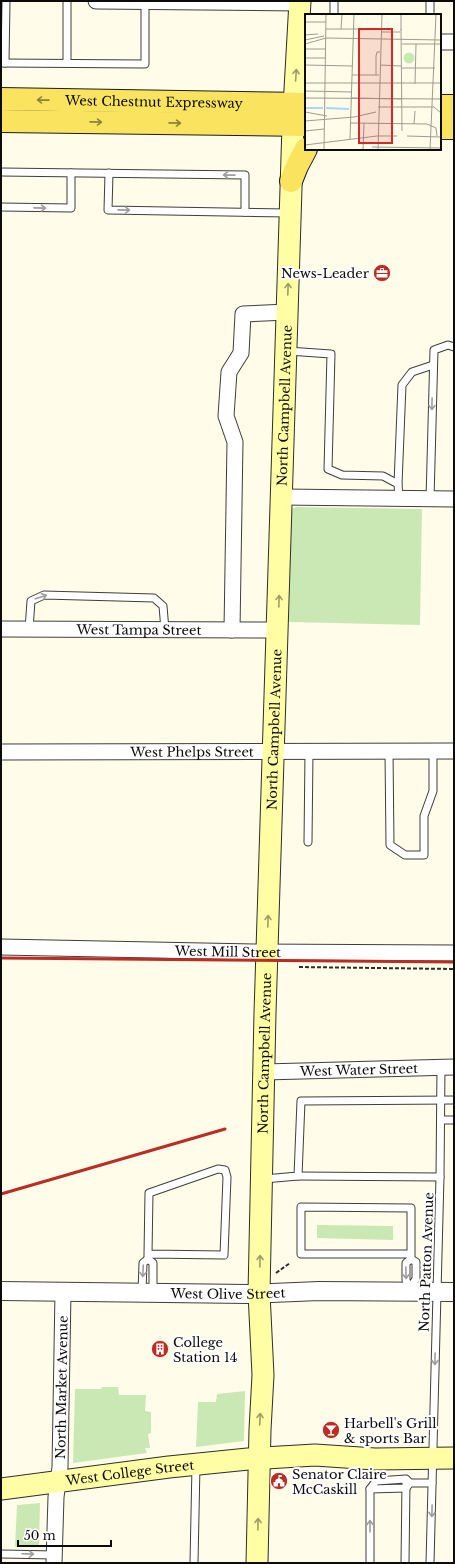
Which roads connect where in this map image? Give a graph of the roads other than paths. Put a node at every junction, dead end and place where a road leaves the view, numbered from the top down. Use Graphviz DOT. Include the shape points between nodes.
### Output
graph roads {
  1 [pos="6,1"];
  2 [pos="67,1"];
  3 [pos="96,1"];
  4 [pos="138,1"];
  5 [pos="334,1"];
  6 [pos="430,1"];
  7 [pos="269,2"];
  8 [pos="300,2"];
  9 [pos="334,14"];
  10 [pos="430,14"];
  11 [pos="3,21"];
  12 [pos="302,39"];
  13 [pos="3,41"];
  14 [pos="441,42"];
  15 [pos="454,42"];
  16 [pos="3,63"];
  17 [pos="67,64"];
  18 [pos="1,99"];
  19 [pos="300,104"];
  20 [pos="441,106"];
  21 [pos="454,106"];
  22 [pos="1,121"];
  23 [pos="299,125"];
  24 [pos="441,128"];
  25 [pos="454,128"];
  26 [pos="305,150"];
  27 [pos="1,172"];
  28 [pos="71,173"];
  29 [pos="109,173"];
  30 [pos="291,182"];
  31 [pos="1,207"];
  32 [pos="245,212"];
  33 [pos="290,213"];
  34 [pos="287,312"];
  35 [pos="454,347"];
  36 [pos="286,350"];
  37 [pos="432,365"];
  38 [pos="398,491"];
  39 [pos="282,497"];
  40 [pos="430,499"];
  41 [pos="454,499"];
  42 [pos="1,629"];
  43 [pos="29,629"];
  44 [pos="165,630"];
  45 [pos="232,630"];
  46 [pos="278,630"];
  47 [pos="389,751"];
  48 [pos="432,751"];
  49 [pos="454,751"];
  50 [pos="1,752"];
  51 [pos="274,752"];
  52 [pos="309,752"];
  53 [pos="308,842"];
  54 [pos="1,948"];
  55 [pos="267,952"];
  56 [pos="454,953"];
  57 [pos="448,1067"];
  58 [pos="264,1072"];
  59 [pos="441,1100"];
  60 [pos="454,1100"];
  61 [pos="441,1120"];
  62 [pos="454,1120"];
  63 [pos="298,1176"];
  64 [pos="440,1177"];
  65 [pos="262,1179"];
  66 [pos="148,1257"];
  67 [pos="411,1257"];
  68 [pos="410,1289"];
  69 [pos="1,1291"];
  70 [pos="63,1292"];
  71 [pos="147,1292"];
  72 [pos="446,1292"];
  73 [pos="259,1293"];
  74 [pos="259,1458"];
  75 [pos="433,1458"];
  76 [pos="454,1458"];
  77 [pos="196,1464"];
  78 [pos="58,1482"];
  79 [pos="407,1483"];
  80 [pos="432,1484"];
  81 [pos="1,1489"];
  82 [pos="1,1554"];
  83 [pos="54,1559"];
  84 [pos="194,1563"];
  85 [pos="257,1563"];
  86 [pos="370,1563"];
  87 [pos="405,1563"];
  88 [pos="430,1563"];
  1 -- 11 [label="lane"];
  2 -- 17 [label="lane"];
  3 -- 4 [label="street"];
  4 -- 7 [label="street"];
  4 -- 17 [label="lane" via="145,64"];
  5 -- 9 [label="lane"];
  6 -- 10 [label="lane"];
  7 -- 8 [label="street"];
  8 -- 12 [label="main road, North Campbell Avenue"];
  11 -- 13 [label="lane"];
  19 -- 12 [label="main road, North Campbell Avenue, one-way"];
  13 -- 16 [label="lane"];
  14 -- 15 [label="street"];
  16 -- 17 [label="lane"];
  19 -- 18 [label="main road, West Chestnut Expressway, one-way"];
  19 -- 23 [label="main road, North Campbell Avenue"];
  20 -- 21 [label="main road"];
  22 -- 23 [label="main road, West Chestnut Expressway, one-way"];
  23 -- 30 [label="main road, North Campbell Avenue"];
  24 -- 25 [label="main road"];
  26 -- 30 [label="main road"];
  27 -- 28 [label="lane"];
  28 -- 29 [label="lane"];
  31 -- 28 [label="lane, one-way" via="71,208"];
  32 -- 29 [label="lane, one-way" via="245,175"];
  29 -- 32 [label="lane, one-way" via="108,210"];
  30 -- 33 [label="main road, North Campbell Avenue"];
  32 -- 33 [label="lane"];
  34 -- 33 [label="main road, North Campbell Avenue, one-way"];
  34 -- 36 [label="main road, North Campbell Avenue"];
  34 -- 45 [label="street" via="243,314 241,353 229,372 226,416 234,442"];
  35 -- 37 [label="lane" via="448,345 434,350"];
  36 -- 38 [label="lane" via="331,354 328,469 342,475 383,476"];
  36 -- 39 [label="main road, North Campbell Avenue"];
  37 -- 38 [label="lane" via="412,372 402,386"];
  37 -- 40 [label="lane, one-way"];
  38 -- 39 [label="street"];
  38 -- 40 [label="street"];
  46 -- 39 [label="main road, North Campbell Avenue, one-way"];
  40 -- 41 [label="street"];
  42 -- 43 [label="street, West Tampa Street"];
  43 -- 44 [label="street, West Tampa Street"];
  43 -- 44 [label="lane, one-way" via="31,601 44,595 154,598 163,606"];
  44 -- 45 [label="street, West Tampa Street"];
  45 -- 46 [label="street, West Tampa Street"];
  46 -- 51 [label="main road, North Campbell Avenue"];
  47 -- 48 [label="street, West Phelps Street"];
  47 -- 48 [label="lane" via="390,845 405,855 424,855 424,816 433,790"];
  47 -- 52 [label="street, West Phelps Street"];
  48 -- 49 [label="street, West Phelps Street"];
  50 -- 51 [label="street, West Phelps Street"];
  51 -- 52 [label="street, West Phelps Street"];
  55 -- 51 [label="main road, North Campbell Avenue, one-way"];
  52 -- 53 [label="lane"];
  54 -- 55 [label="street, West Mill Street"];
  55 -- 56 [label="street, West Mill Street"];
  55 -- 58 [label="main road, North Campbell Avenue"];
  57 -- 58 [label="street, West Water Street"];
  57 -- 59 [label="lane, North Patton Avenue"];
  58 -- 65 [label="main road, North Campbell Avenue"];
  59 -- 60 [label="lane"];
  59 -- 61 [label="lane, North Patton Avenue"];
  59 -- 63 [label="lane" via="301,1101"];
  61 -- 62 [label="lane"];
  61 -- 64 [label="lane, North Patton Avenue"];
  63 -- 64 [label="lane"];
  63 -- 65 [label="lane"];
  64 -- 72 [label="lane, North Patton Avenue"];
  73 -- 65 [label="main road, North Campbell Avenue, one-way"];
  66 -- 66 [label="lane" via="149,1193 218,1168 225,1170 227,1177 224,1255"];
  66 -- 71 [label="lane" via="152,1263"];
  66 -- 71 [label="lane, one-way" via="143,1263"];
  67 -- 67 [label="lane" via="301,1254 301,1207 411,1208"];
  67 -- 68 [label="lane" via="416,1262 416,1280"];
  68 -- 72 [label="street, West Olive Street"];
  68 -- 73 [label="street, West Olive Street"];
  69 -- 70 [label="street, West Olive Street"];
  70 -- 71 [label="street, West Olive Street"];
  70 -- 78 [label="street, North Market Avenue"];
  71 -- 73 [label="street, West Olive Street"];
  72 -- 75 [label="lane, North Patton Avenue, one-way"];
  74 -- 73 [label="main road, North Campbell Avenue, one-way" via="263,1375"];
  74 -- 75 [label="main road, West College Street" via="314,1455 375,1460"];
  74 -- 77 [label="main road, West College Street"];
  85 -- 74 [label="main road, North Campbell Avenue, one-way"];
  75 -- 76 [label="main road, West College Street"];
  75 -- 80 [label="lane, North Patton Avenue"];
  77 -- 78 [label="main road, West College Street"];
  77 -- 84 [label="lane"];
  78 -- 81 [label="main road, West College Street"];
  78 -- 83 [label="street, North Market Avenue"];
  79 -- 80 [label="lane"];
  86 -- 79 [label="lane, one-way" via="370,1489 376,1481"];
  79 -- 87 [label="lane"];
  80 -- 88 [label="lane, North Patton Avenue, one-way"];
  82 -- 83 [label="lane, one-way"];
}
